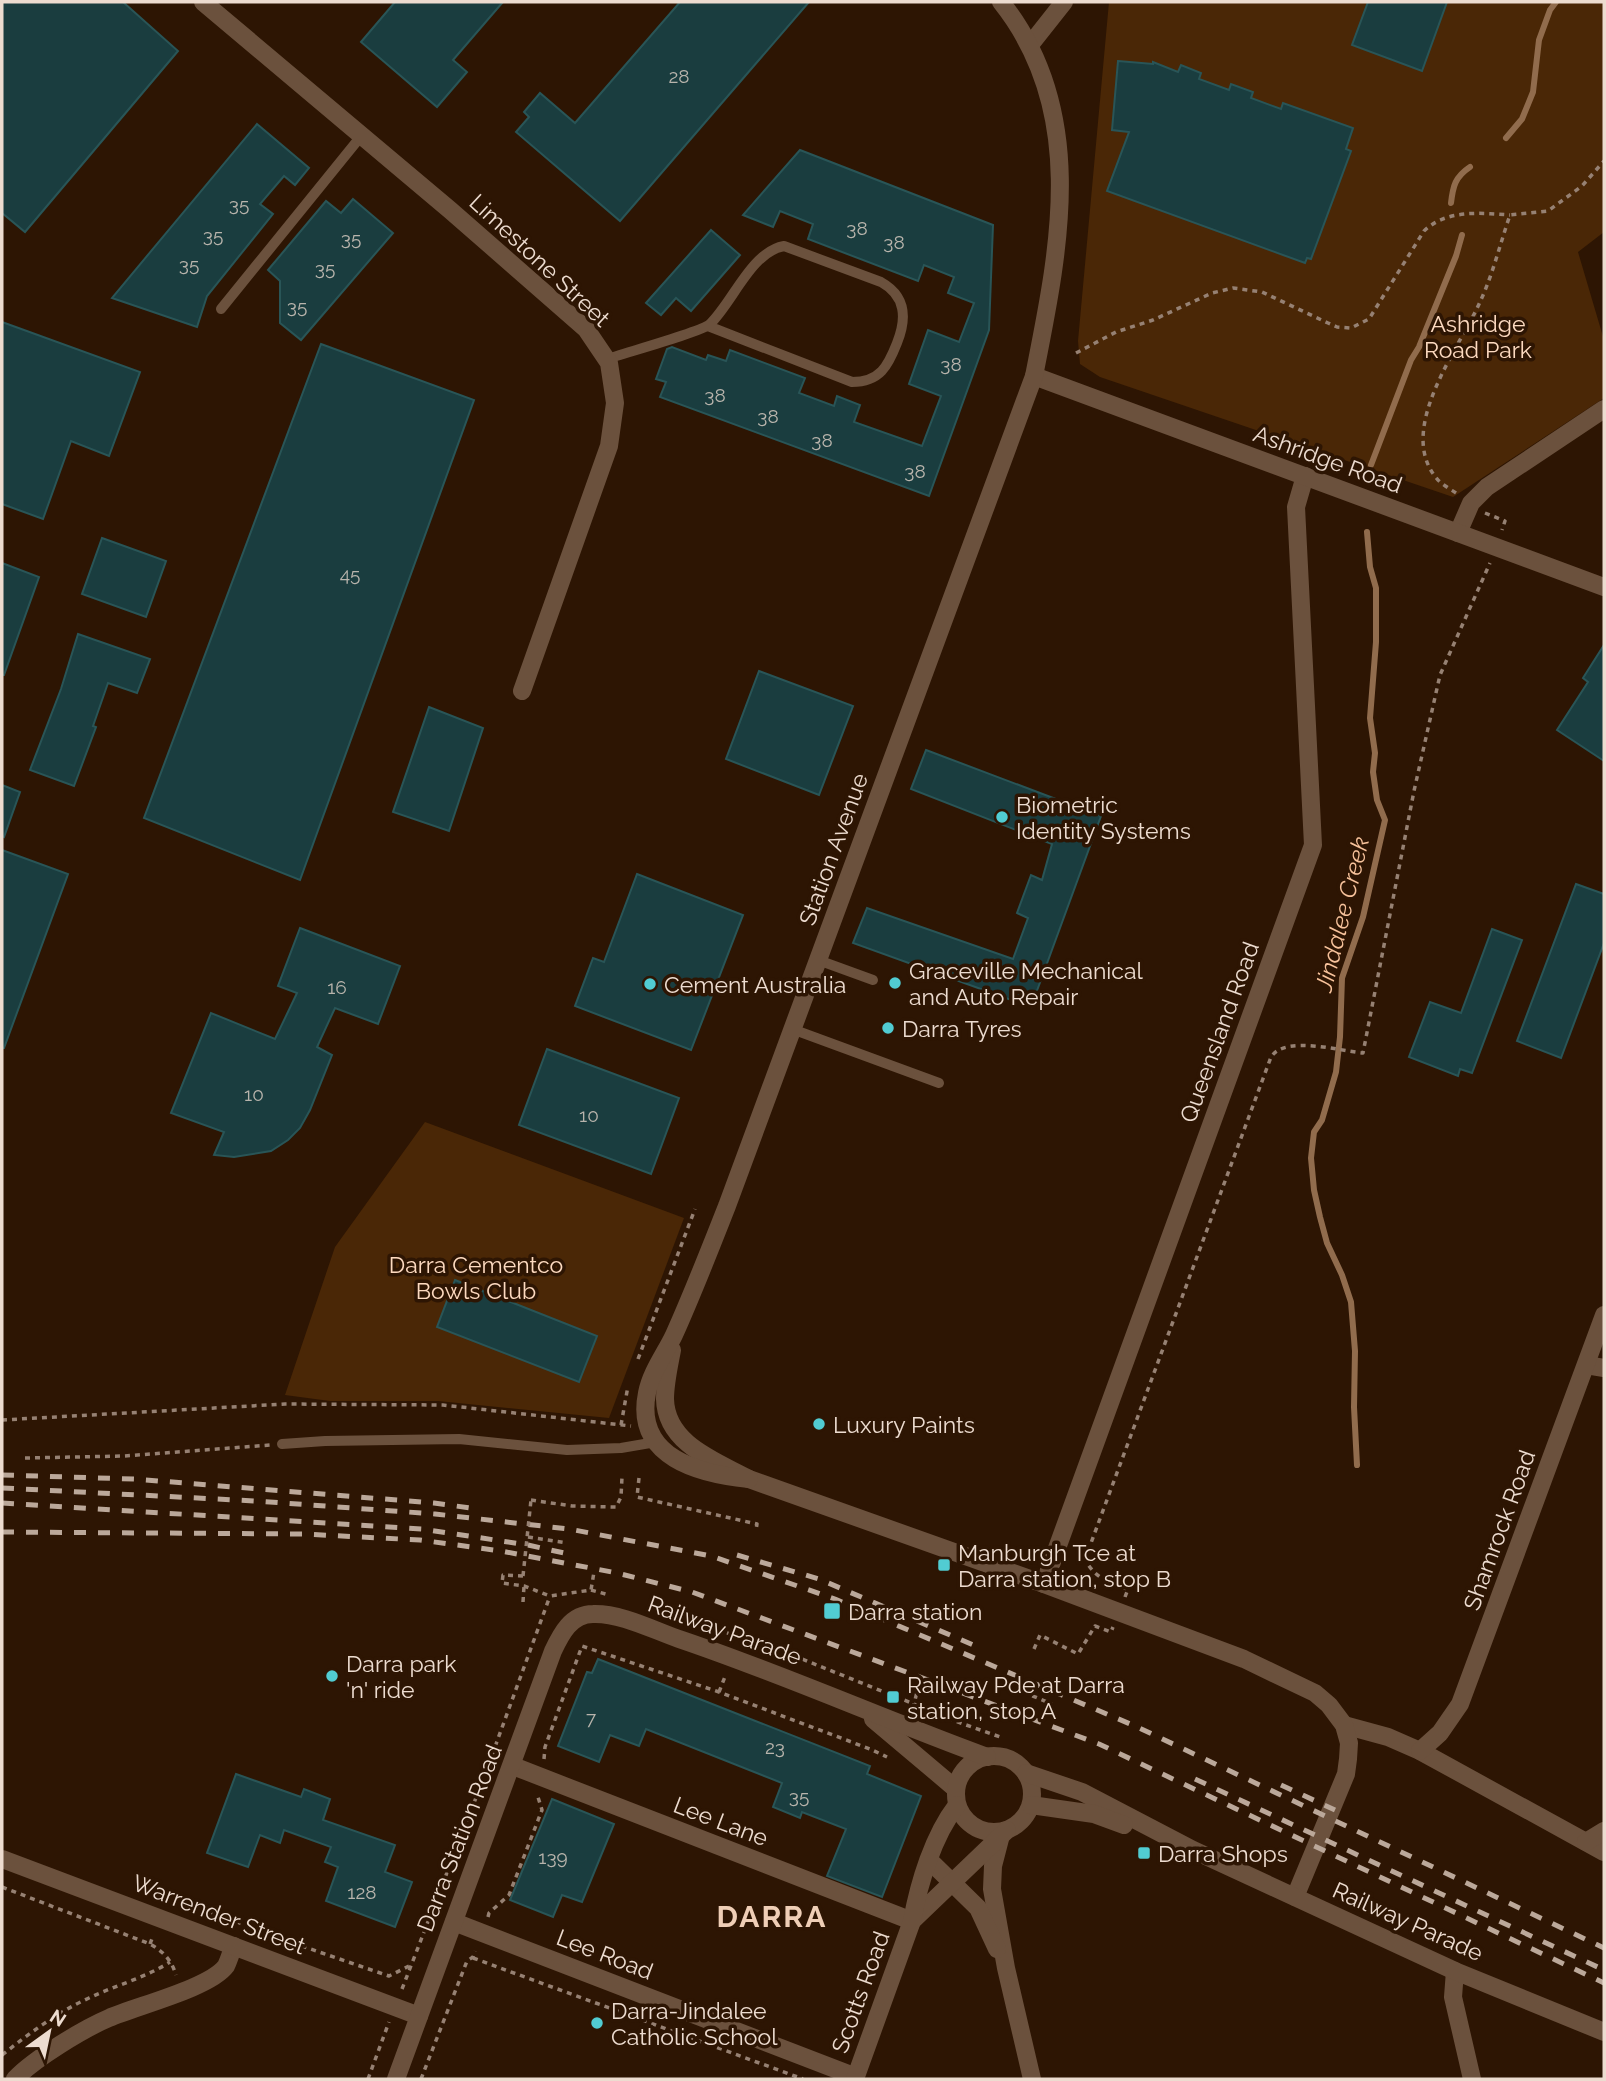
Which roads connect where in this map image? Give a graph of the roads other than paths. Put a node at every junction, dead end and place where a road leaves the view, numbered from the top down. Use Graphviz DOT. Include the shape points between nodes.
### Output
graph roads {
  1 [pos="203,2"];
  2 [pos="1001,2"];
  3 [pos="1064,2"];
  4 [pos="1030,45"];
  5 [pos="362,135"];
  6 [pos="221,309"];
  7 [pos="708,326"];
  8 [pos="607,359"];
  9 [pos="1034,376"];
  10 [pos="1604,409"];
  11 [pos="1305,476"];
  12 [pos="1458,533"];
  13 [pos="1604,587"];
  14 [pos="522,691"];
  15 [pos="818,960"];
  16 [pos="873,980"];
  17 [pos="792,1028"];
  18 [pos="939,1083"];
  19 [pos="1604,1315"];
  20 [pos="674,1336"];
  21 [pos="1595,1366"];
  22 [pos="656,1442"];
  23 [pos="282,1444"];
  24 [pos="749,1479"];
  25 [pos="1044,1584"];
  26 [pos="576,1619"];
  27 [pos="856,1706"];
  28 [pos="1344,1726"];
  29 [pos="1420,1751"];
  30 [pos="987,1756"];
  31 [pos="513,1766"];
  32 [pos="1026,1773"];
  33 [pos="957,1797"];
  34 [pos="1031,1805"];
  35 [pos="1604,1831"];
  36 [pos="1004,1835"];
  37 [pos="1586,1842"];
  38 [pos="1193,1850"];
  39 [pos="1604,1852"];
  40 [pos="2,1859"];
  41 [pos="930,1861"];
  42 [pos="953,1882"];
  43 [pos="1295,1897"];
  44 [pos="454,1922"];
  45 [pos="912,1922"];
  46 [pos="234,1946"];
  47 [pos="1006,1968"];
  48 [pos="1455,1971"];
  49 [pos="419,2016"];
  50 [pos="1604,2032"];
  51 [pos="855,2078"];
  52 [pos="15,2079"];
  53 [pos="396,2079"];
  54 [pos="1032,2079"];
  55 [pos="1472,2079"];
  1 -- 5 [label="street, Limestone Street"];
  2 -- 4 [label="street, Station Avenue"];
  3 -- 4 [label="street"];
  4 -- 9 [label="street, Station Avenue" via="1049,94 1060,157 1057,234"];
  5 -- 6 [label="lane"];
  5 -- 8 [label="street, Limestone Street" via="586,329"];
  7 -- 7 [label="lane" via="762,257 784,246 891,287 903,308 901,334 889,364 865,382 852,382"];
  7 -- 8 [label="lane"];
  8 -- 14 [label="street, Limestone Street" via="615,403 609,446"];
  9 -- 11 [label="street, Ashridge Road"];
  9 -- 15 [label="street, Station Avenue"];
  10 -- 12 [label="street" via="1486,487 1471,503"];
  11 -- 12 [label="street, Ashridge Road"];
  11 -- 25 [label="street, Queensland Road" via="1296,507 1313,845"];
  12 -- 13 [label="street, Ashridge Road"];
  15 -- 16 [label="lane"];
  15 -- 17 [label="street, Station Avenue"];
  17 -- 18 [label="lane"];
  17 -- 20 [label="street, Station Avenue"];
  19 -- 21 [label="street, Shamrock Road"];
  20 -- 22 [label="street, Station Avenue" via="647,1391 647,1428"];
  20 -- 24 [label="street, Station Avenue" via="665,1401 675,1432 692,1448"];
  21 -- 29 [label="street, Shamrock Road" via="1460,1704 1440,1733"];
  22 -- 23 [label="lane" via="567,1450 459,1440"];
  22 -- 24 [label="street" via="692,1468"];
  24 -- 25 [label="street"];
  25 -- 28 [label="street" via="1294,1682 1329,1705"];
  26 -- 27 [label="street, Railway Parade" via="591,1614 614,1617 733,1657"];
  26 -- 31 [label="street, Darra Station Road" via="562,1631 553,1651"];
  27 -- 30 [label="street, Railway Parade"];
  27 -- 33 [label="street, Railway Parade"];
  28 -- 29 [label="street"];
  28 -- 43 [label="street" via="1349,1743 1346,1774"];
  29 -- 37 [label="street"];
  30 -- 32 [label="street" via="1009,1758"];
  30 -- 33 [label="street" via="966,1768"];
  31 -- 44 [label="street, Darra Station Road"];
  31 -- 45 [label="street, Lee Lane"];
  32 -- 34 [label="street"];
  32 -- 38 [label="street, Railway Parade" via="1082,1792"];
  33 -- 36 [label="street" via="963,1816 972,1825"];
  33 -- 41 [label="street, Scotts Road"];
  34 -- 36 [label="street" via="1026,1816"];
  34 -- 38 [label="street, Railway Parade" via="1094,1814"];
  35 -- 37 [label="street"];
  36 -- 42 [label="street, Scotts Road"];
  36 -- 47 [label="street" via="993,1866 992,1889"];
  37 -- 39 [label="street"];
  38 -- 43 [label="street, Railway Parade"];
  40 -- 46 [label="street, Warrender Street"];
  41 -- 42 [label="street"];
  41 -- 45 [label="street, Scotts Road"];
  42 -- 45 [label="street, Scotts Road"];
  42 -- 47 [label="street" via="978,1908"];
  43 -- 48 [label="street, Railway Parade"];
  44 -- 49 [label="street, Darra Station Road"];
  44 -- 51 [label="street, Lee Road"];
  45 -- 51 [label="street, Scotts Road"];
  46 -- 49 [label="street, Warrender Street"];
  46 -- 52 [label="street" via="215,1976 108,2018 29,2065"];
  47 -- 54 [label="street"];
  48 -- 50 [label="street, Railway Parade"];
  48 -- 55 [label="street" via="1453,1997"];
  49 -- 53 [label="street, Darra Station Road"];
}
